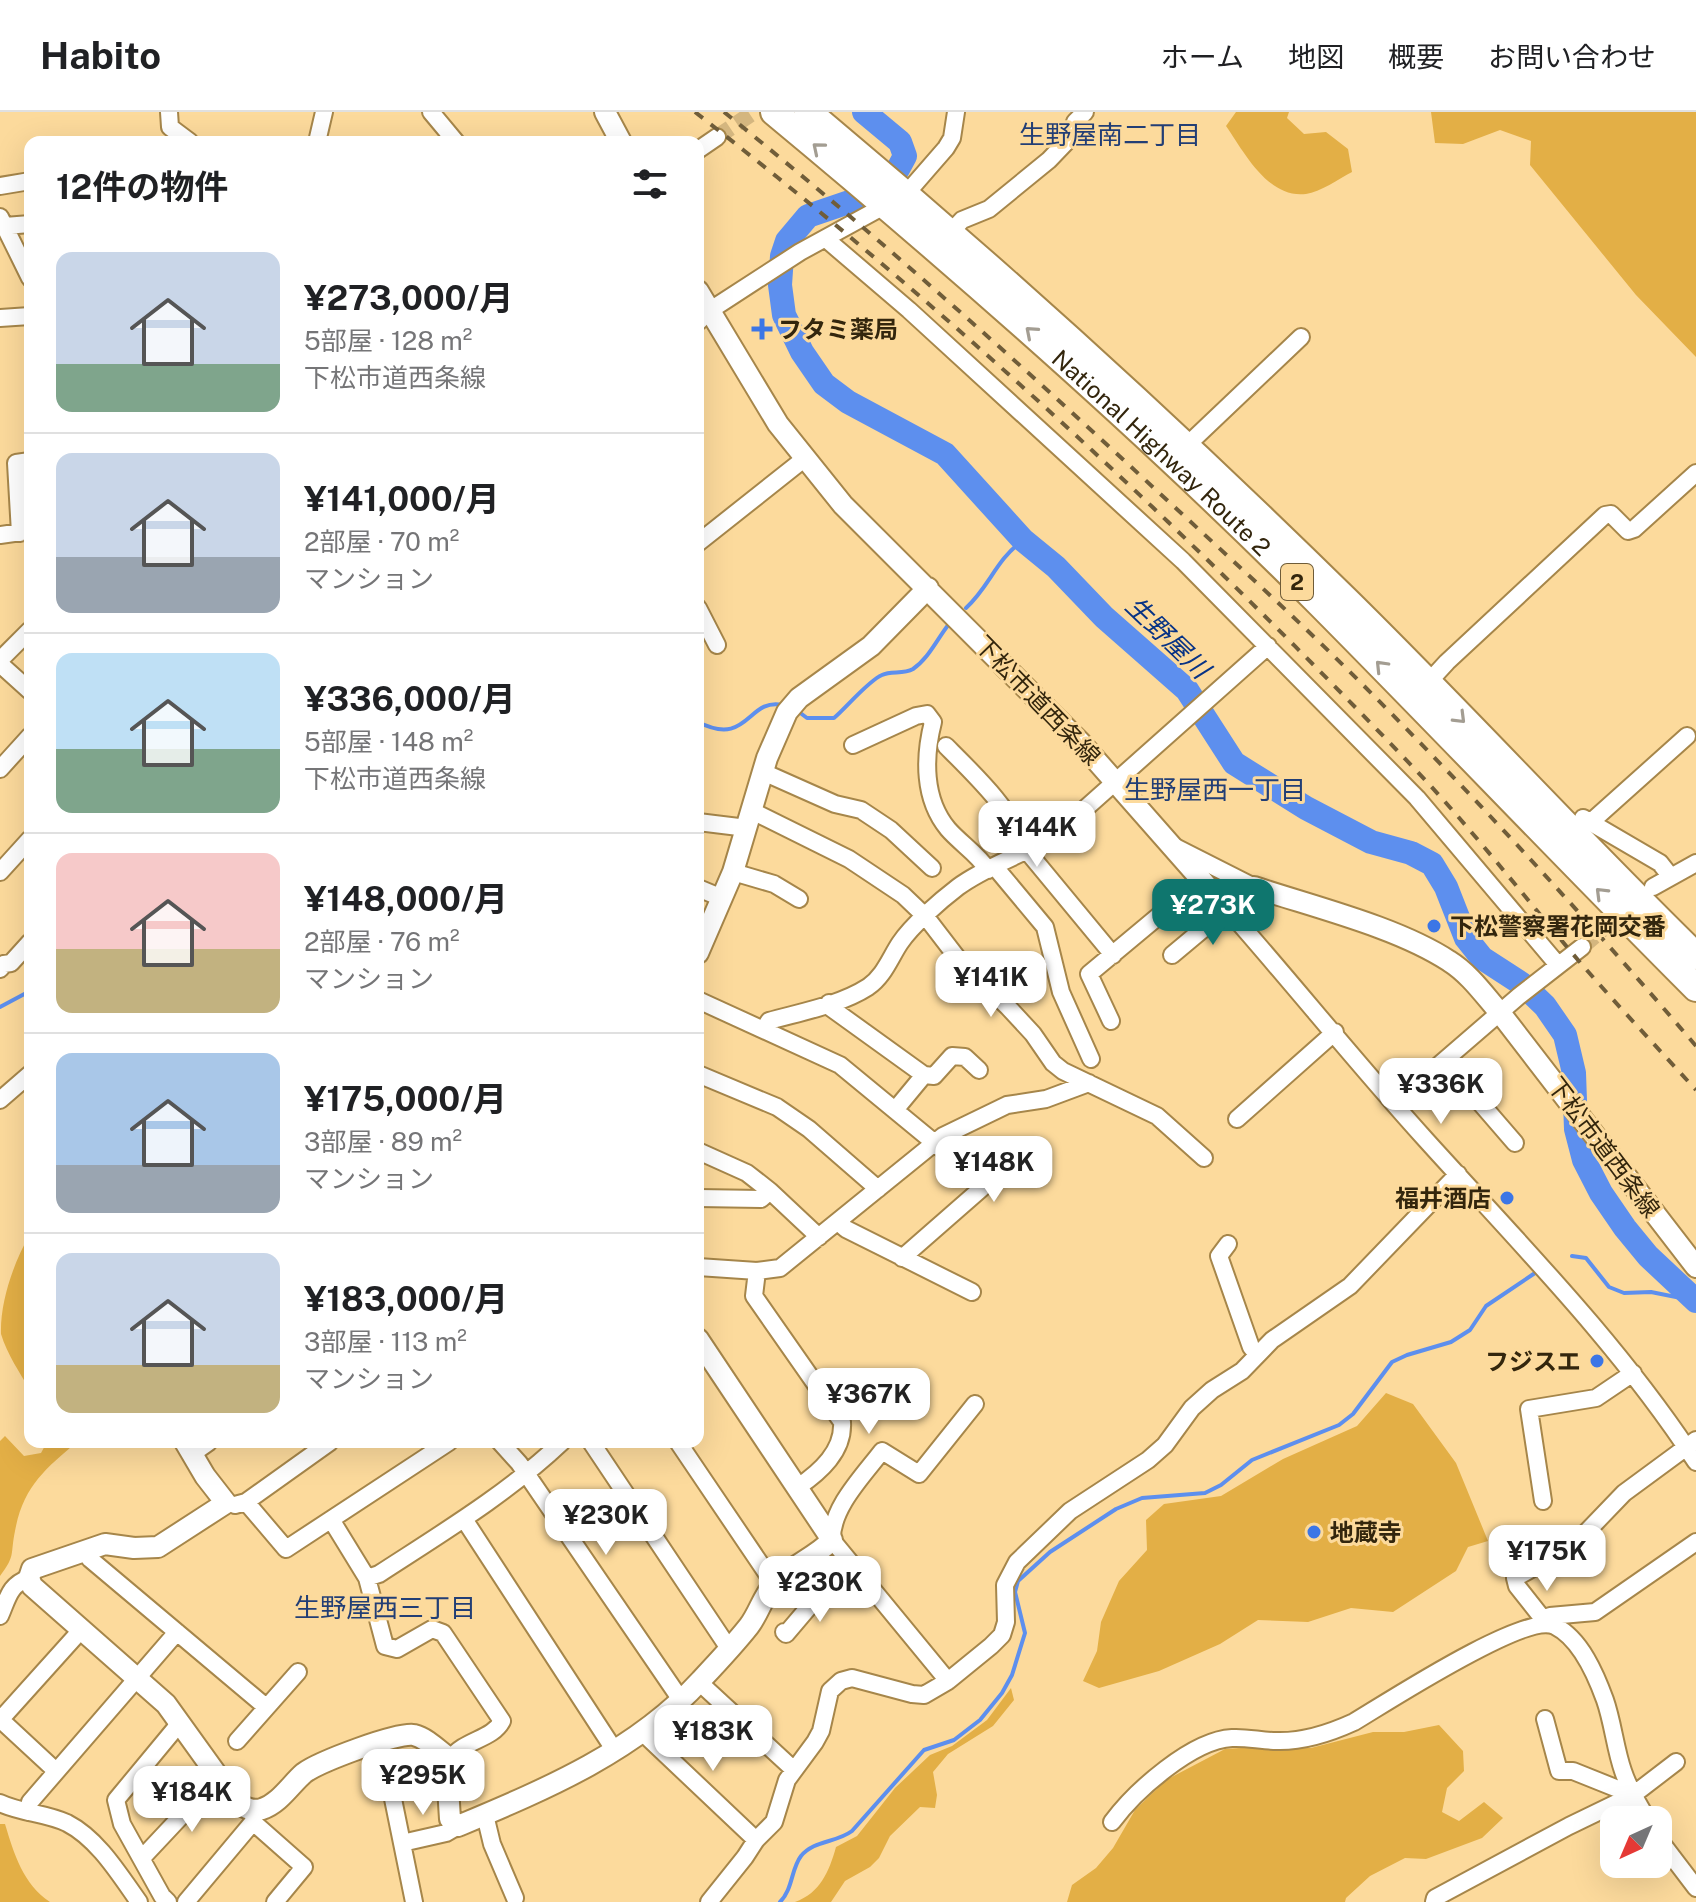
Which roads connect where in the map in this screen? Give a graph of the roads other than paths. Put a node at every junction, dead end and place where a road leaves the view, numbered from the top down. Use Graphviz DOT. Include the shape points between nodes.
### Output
graph roads {
  1 [pos="169,112"];
  2 [pos="324,112"];
  3 [pos="431,112"];
  4 [pos="605,112"];
  5 [pos="774,112"];
  6 [pos="808,112"];
  7 [pos="956,112"];
  8 [pos="1085,112"];
  9 [pos="182,136"];
  10 [pos="318,136"];
  11 [pos="451,136"];
  12 [pos="618,136"];
  13 [pos="717,137"];
  14 [pos="704,146"];
  15 [pos="24,182"];
  16 [pos="0,186"];
  17 [pos="884,190"];
  18 [pos="3,221"];
  19 [pos="24,223"];
  20 [pos="950,233"];
  21 [pos="826,239"];
  22 [pos="24,265"];
  23 [pos="24,316"];
  24 [pos="704,317"];
  25 [pos="0,318"];
  26 [pos="1301,337"];
  27 [pos="1179,453"];
  28 [pos="804,459"];
  29 [pos="24,462"];
  30 [pos="1696,473"];
  31 [pos="24,524"];
  32 [pos="24,532"];
  33 [pos="0,535"];
  34 [pos="704,538"];
  35 [pos="928,588"];
  36 [pos="704,620"];
  37 [pos="24,636"];
  38 [pos="717,645"];
  39 [pos="1268,646"];
  40 [pos="0,662"];
  41 [pos="24,685"];
  42 [pos="1419,691"];
  43 [pos="1687,736"];
  44 [pos="24,743"];
  45 [pos="853,745"];
  46 [pos="946,746"];
  47 [pos="0,769"];
  48 [pos="763,772"];
  49 [pos="1116,782"];
  50 [pos="749,819"];
  51 [pos="704,822"];
  52 [pos="1580,825"];
  53 [pos="1170,844"];
  54 [pos="24,846"];
  55 [pos="1027,851"];
  56 [pos="1696,863"];
  57 [pos="932,868"];
  58 [pos="991,868"];
  59 [pos="0,872"];
  60 [pos="733,872"];
  61 [pos="1671,877"];
  62 [pos="1203,879"];
  63 [pos="1254,887"];
  64 [pos="1653,887"];
  65 [pos="704,890"];
  66 [pos="722,898"];
  67 [pos="799,899"];
  68 [pos="1227,909"];
  69 [pos="926,917"];
  70 [pos="704,939"];
  71 [pos="1582,947"];
  72 [pos="24,949"];
  73 [pos="1113,955"];
  74 [pos="1172,955"];
  75 [pos="1696,956"];
  76 [pos="1,964"];
  77 [pos="1558,965"];
  78 [pos="1696,988"];
  79 [pos="704,1003"];
  80 [pos="829,1003"];
  81 [pos="1501,1014"];
  82 [pos="1111,1021"];
  83 [pos="764,1029"];
  84 [pos="1335,1032"];
  85 [pos="1091,1059"];
  86 [pos="1445,1062"];
  87 [pos="979,1070"];
  88 [pos="924,1075"];
  89 [pos="704,1077"];
  90 [pos="24,1078"];
  91 [pos="1089,1083"];
  92 [pos="2,1094"];
  93 [pos="1395,1103"];
  94 [pos="895,1110"];
  95 [pos="1237,1119"];
  96 [pos="933,1143"];
  97 [pos="1515,1143"];
  98 [pos="704,1154"];
  99 [pos="1204,1158"];
  100 [pos="1458,1174"];
  101 [pos="878,1189"];
  102 [pos="770,1191"];
  103 [pos="704,1198"];
  104 [pos="838,1222"];
  105 [pos="819,1237"];
  106 [pos="1228,1244"];
  107 [pos="902,1258"];
  108 [pos="704,1267"];
  109 [pos="1696,1267"];
  110 [pos="757,1271"];
  111 [pos="972,1292"];
  112 [pos="704,1348"];
  113 [pos="1257,1354"];
  114 [pos="1633,1373"];
  115 [pos="975,1404"];
  116 [pos="1691,1443"];
  117 [pos="188,1448"];
  118 [pos="321,1448"];
  119 [pos="440,1448"];
  120 [pos="505,1448"];
  121 [pos="555,1448"];
  122 [pos="595,1448"];
  123 [pos="682,1448"];
  124 [pos="1696,1462"];
  125 [pos="527,1473"];
  126 [pos="798,1487"];
  127 [pos="1543,1501"];
  128 [pos="236,1503"];
  129 [pos="464,1519"];
  130 [pos="332,1521"];
  131 [pos="832,1540"];
  132 [pos="1696,1542"];
  133 [pos="84,1550"];
  134 [pos="848,1561"];
  135 [pos="29,1578"];
  136 [pos="367,1578"];
  137 [pos="774,1584"];
  138 [pos="0,1616"];
  139 [pos="1546,1622"];
  140 [pos="82,1629"];
  141 [pos="177,1632"];
  142 [pos="784,1632"];
  143 [pos="730,1647"];
  144 [pos="298,1672"];
  145 [pos="138,1677"];
  146 [pos="948,1681"];
  147 [pos="699,1682"];
  148 [pos="681,1700"];
  149 [pos="266,1707"];
  150 [pos="0,1719"];
  151 [pos="1545,1719"];
  152 [pos="182,1724"];
  153 [pos="643,1733"];
  154 [pos="237,1741"];
  155 [pos="615,1751"];
  156 [pos="1676,1762"];
  157 [pos="448,1765"];
  158 [pos="793,1769"];
  159 [pos="56,1771"];
  160 [pos="218,1777"];
  161 [pos="1633,1795"];
  162 [pos="0,1803"];
  163 [pos="1640,1806"];
  164 [pos="28,1812"];
  165 [pos="485,1815"];
  166 [pos="254,1816"];
  167 [pos="1112,1822"];
  168 [pos="458,1826"];
  169 [pos="756,1840"];
  170 [pos="402,1843"];
  171 [pos="1672,1856"];
  172 [pos="142,1858"];
  173 [pos="1696,1888"];
  174 [pos="515,1898"];
  175 [pos="139,1902"];
  176 [pos="168,1902"];
  177 [pos="186,1902"];
  178 [pos="275,1902"];
  179 [pos="414,1902"];
  180 [pos="709,1902"];
  181 [pos="1434,1902"];
  1 -- 9 [label="street" via="170,127"];
  2 -- 10 [label="street"];
  3 -- 11 [label="street"];
  4 -- 12 [label="street"];
  17 -- 5 [label="highway, National Highway Route 2 / 2, one-way"];
  6 -- 17 [label="highway, National Highway Route 2 / 2"];
  7 -- 17 [label="street" via="946,148"];
  8 -- 20 [label="street" via="1049,160"];
  13 -- 14 [label="street"];
  15 -- 16 [label="street"];
  17 -- 20 [label="highway, National Highway Route 2 / 2"];
  17 -- 21 [label="street"];
  27 -- 17 [label="highway, National Highway Route 2 / 2, one-way" via="1036,337"];
  18 -- 19 [label="street"];
  18 -- 22 [label="street"];
  20 -- 27 [label="highway, National Highway Route 2 / 2"];
  21 -- 24 [label="street"];
  21 -- 39 [label="street" via="1030,420"];
  23 -- 25 [label="street"];
  24 -- 28 [label="street, 下松市道西条線"];
  26 -- 27 [label="street"];
  27 -- 42 [label="highway, National Highway Route 2 / 2" via="1349,603"];
  28 -- 34 [label="street"];
  28 -- 35 [label="street, 下松市道西条線"];
  29 -- 31 [label="street" via="16,463"];
  30 -- 42 [label="street" via="1634,529 1628,531 1611,514 1605,515"];
  32 -- 33 [label="street"];
  35 -- 48 [label="street" via="871,646 799,698 776,732"];
  35 -- 49 [label="street, 下松市道西条線"];
  36 -- 38 [label="street"];
  37 -- 40 [label="street"];
  39 -- 49 [label="street"];
  39 -- 77 [label="street" via="1417,798"];
  40 -- 41 [label="street"];
  42 -- 52 [label="highway, National Highway Route 2 / 2, one-way"];
  78 -- 42 [label="highway, National Highway Route 2 / 2, one-way"];
  43 -- 52 [label="street"];
  44 -- 47 [label="street"];
  45 -- 58 [label="street" via="927,714 933,722 926,773 936,807 948,828"];
  46 -- 55 [label="street" via="996,800"];
  48 -- 50 [label="street"];
  48 -- 57 [label="street" via="861,810"];
  49 -- 53 [label="street, 下松市道西条線"];
  49 -- 55 [label="street" via="1060,831"];
  50 -- 51 [label="street"];
  50 -- 60 [label="street"];
  50 -- 69 [label="street" via="849,859"];
  52 -- 61 [label="street" via="1660,863"];
  52 -- 75 [label="highway, National Highway Route 2 / 2"];
  53 -- 62 [label="street, 下松市道西条線"];
  53 -- 63 [label="street"];
  54 -- 59 [label="street"];
  55 -- 58 [label="street"];
  55 -- 73 [label="street"];
  56 -- 61 [label="street"];
  58 -- 69 [label="street" via="954,890"];
  58 -- 85 [label="street" via="1045,927 1061,992"];
  60 -- 66 [label="street"];
  60 -- 67 [label="street" via="774,884"];
  61 -- 64 [label="street"];
  62 -- 68 [label="street, 下松市道西条線"];
  62 -- 73 [label="street"];
  63 -- 68 [label="street"];
  63 -- 81 [label="street, 下松市道西条線" via="1421,946 1451,962"];
  65 -- 66 [label="street"];
  66 -- 70 [label="street"];
  68 -- 74 [label="street"];
  68 -- 84 [label="street"];
  69 -- 80 [label="street" via="870,986"];
  69 -- 91 [label="street" via="1053,1063"];
  71 -- 77 [label="street"];
  72 -- 76 [label="street" via="11,963"];
  73 -- 82 [label="street" via="1089,974"];
  77 -- 81 [label="street"];
  79 -- 83 [label="street"];
  80 -- 83 [label="street" via="769,1021"];
  80 -- 88 [label="street"];
  81 -- 86 [label="street"];
  81 -- 109 [label="street, 下松市道西条線"];
  83 -- 94 [label="street" via="840,1065"];
  84 -- 93 [label="street"];
  84 -- 95 [label="street"];
  86 -- 93 [label="street"];
  86 -- 97 [label="street"];
  87 -- 88 [label="street" via="965,1057 952,1056 934,1076"];
  88 -- 94 [label="street"];
  89 -- 101 [label="street" via="777,1107"];
  90 -- 92 [label="street"];
  91 -- 96 [label="street" via="1046,1099 1007,1105"];
  91 -- 99 [label="street" via="1157,1116"];
  93 -- 100 [label="street"];
  94 -- 96 [label="street"];
  96 -- 101 [label="street"];
  96 -- 107 [label="street" via="982,1188"];
  98 -- 102 [label="street" via="747,1173"];
  100 -- 113 [label="street" via="1350,1286"];
  100 -- 114 [label="street"];
  101 -- 104 [label="street"];
  102 -- 103 [label="street" via="761,1199"];
  102 -- 105 [label="street"];
  104 -- 105 [label="street"];
  104 -- 107 [label="street"];
  105 -- 110 [label="street" via="780,1268"];
  106 -- 113 [label="street" via="1219,1256"];
  107 -- 111 [label="street"];
  108 -- 110 [label="street"];
  110 -- 126 [label="street" via="754,1296 842,1422 843,1434 823,1470"];
  112 -- 126 [label="street"];
  113 -- 146 [label="street" via="1192,1408 1148,1460 1070,1511 1017,1562 1005,1585 1002,1635"];
  114 -- 116 [label="street"];
  114 -- 127 [label="street" via="1596,1398 1529,1409"];
  115 -- 131 [label="street" via="919,1474 882,1451 831,1526"];
  116 -- 124 [label="street"];
  116 -- 139 [label="street" via="1624,1493 1574,1545 1515,1578"];
  117 -- 128 [label="street" via="216,1493"];
  118 -- 128 [label="street"];
  119 -- 130 [label="street"];
  120 -- 125 [label="street"];
  121 -- 125 [label="street"];
  122 -- 143 [label="street"];
  123 -- 137 [label="street"];
  125 -- 129 [label="street"];
  125 -- 148 [label="street"];
  126 -- 131 [label="street"];
  128 -- 130 [label="street" via="286,1549"];
  128 -- 133 [label="street" via="158,1547 105,1544"];
  129 -- 136 [label="street"];
  129 -- 155 [label="street"];
  130 -- 136 [label="street"];
  131 -- 134 [label="street"];
  131 -- 137 [label="street"];
  132 -- 139 [label="street" via="1595,1612 1550,1616"];
  133 -- 135 [label="street" via="32,1569"];
  133 -- 141 [label="street"];
  134 -- 142 [label="street"];
  134 -- 146 [label="street"];
  135 -- 138 [label="street" via="11,1588"];
  135 -- 140 [label="street"];
  136 -- 157 [label="street" via="385,1646 397,1649 432,1629 443,1633 502,1721 497,1730 465,1744"];
  137 -- 143 [label="street"];
  139 -- 161 [label="street" via="1574,1642 1590,1666"];
  139 -- 167 [label="street" via="1504,1635 1331,1733 1277,1741 1229,1738 1190,1754 1144,1785"];
  140 -- 145 [label="street"];
  140 -- 150 [label="street"];
  141 -- 145 [label="street"];
  141 -- 149 [label="street"];
  143 -- 147 [label="street"];
  144 -- 149 [label="street"];
  145 -- 152 [label="street"];
  145 -- 159 [label="street"];
  146 -- 158 [label="street" via="924,1695 862,1679 841,1681 830,1691 821,1731"];
  147 -- 148 [label="street"];
  147 -- 158 [label="street"];
  148 -- 153 [label="street"];
  149 -- 154 [label="street"];
  150 -- 159 [label="street"];
  151 -- 161 [label="street" via="1559,1771 1573,1771"];
  152 -- 160 [label="street"];
  152 -- 172 [label="street" via="116,1800 122,1824"];
  153 -- 155 [label="street"];
  153 -- 169 [label="street"];
  155 -- 165 [label="street"];
  156 -- 161 [label="street"];
  157 -- 166 [label="street" via="426,1740 399,1736 323,1762"];
  157 -- 168 [label="street" via="450,1819"];
  157 -- 170 [label="street" via="391,1789"];
  158 -- 169 [label="street" via="774,1822"];
  159 -- 164 [label="street"];
  160 -- 166 [label="street"];
  160 -- 172 [label="street"];
  161 -- 163 [label="street"];
  161 -- 181 [label="street"];
  162 -- 164 [label="street"];
  164 -- 175 [label="street" via="82,1833"];
  165 -- 168 [label="street"];
  165 -- 174 [label="street"];
  166 -- 177 [label="street"];
  166 -- 178 [label="street" via="304,1867"];
  168 -- 170 [label="street"];
  169 -- 180 [label="street"];
  170 -- 179 [label="street"];
  171 -- 173 [label="street"];
  172 -- 176 [label="street"];
}
